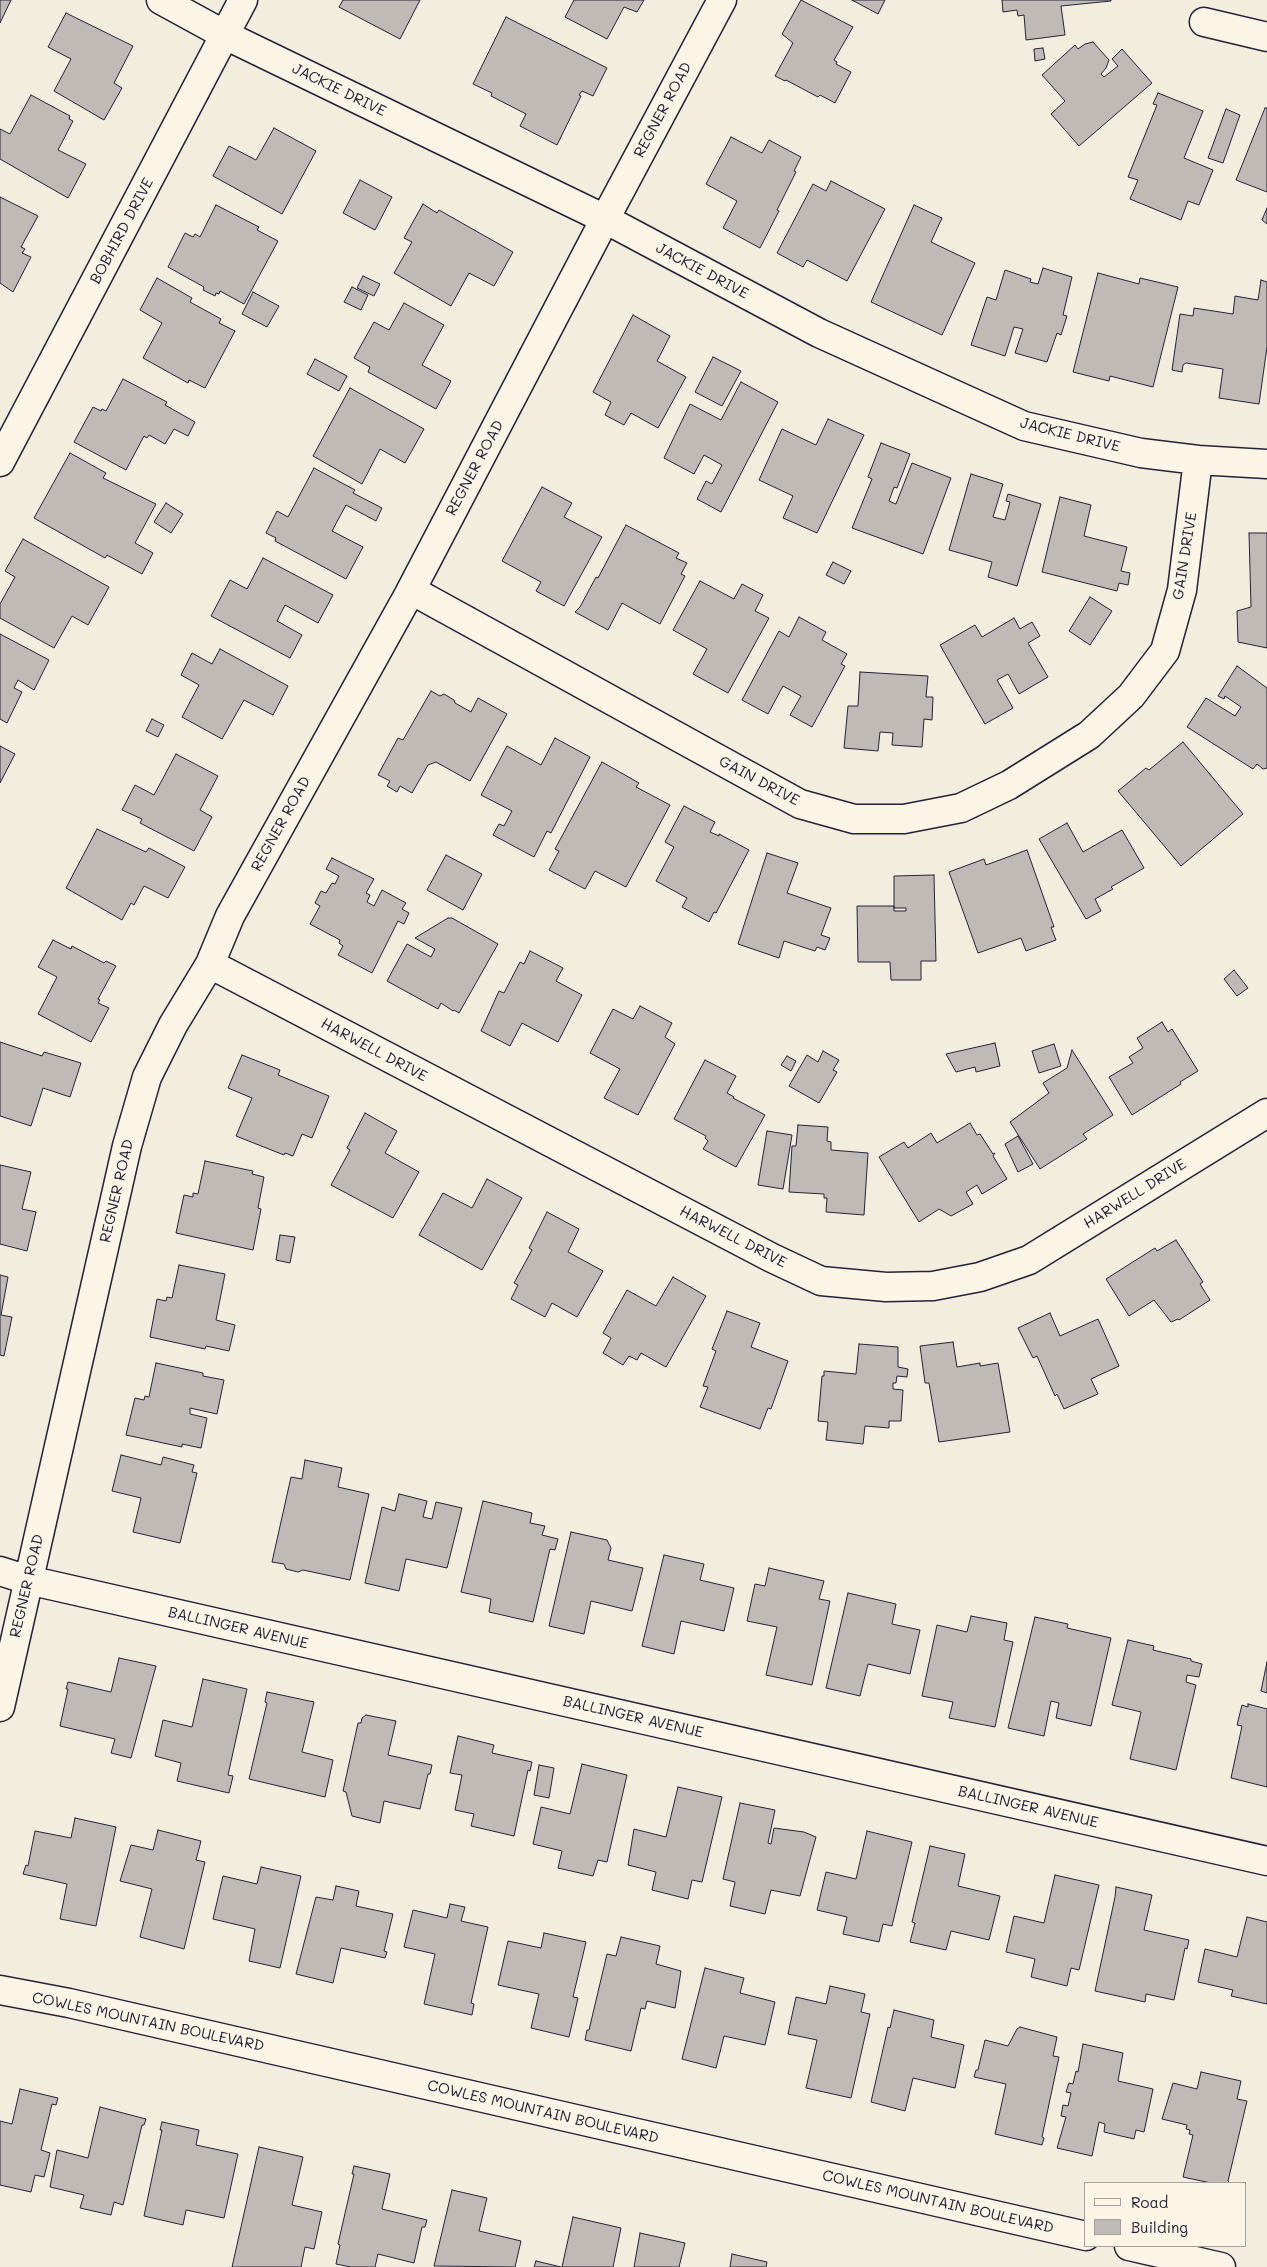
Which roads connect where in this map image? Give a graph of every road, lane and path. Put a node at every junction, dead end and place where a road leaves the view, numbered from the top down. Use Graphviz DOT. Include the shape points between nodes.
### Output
graph roads {
  1 [pos="161,0"];
  2 [pos="243,0"];
  3 [pos="722,0"];
  4 [pos="1204,22"];
  5 [pos="225,35"];
  6 [pos="1267,37"];
  7 [pos="605,219"];
  8 [pos="1198,460"];
  9 [pos="0,462"];
  10 [pos="1267,464"];
  11 [pos="411,590"];
  12 [pos="210,964"];
  13 [pos="1267,1113"];
  14 [pos="0,1571"];
  15 [pos="28,1580"];
  16 [pos="0,1708"];
  17 [pos="1267,1862"];
  18 [pos="0,1990"];
  19 [pos="1084,2236"];
  20 [pos="1133,2247"];
  21 [pos="1221,2267"];
  1 -- 5 [label="street, JACKIE DRIVE"];
  2 -- 5 [label="street, BOBHIRD DRIVE"];
  3 -- 7 [label="street, REGNER ROAD"];
  4 -- 6 [label="street"];
  5 -- 7 [label="street, JACKIE DRIVE"];
  5 -- 9 [label="street, BOBHIRD DRIVE"];
  7 -- 8 [label="street, JACKIE DRIVE" via="819,333 1024,426 1141,452"];
  7 -- 11 [label="street, REGNER ROAD"];
  8 -- 10 [label="street, JACKIE DRIVE"];
  8 -- 11 [label="street, GAIN DRIVE" via="1182,590 1165,651 1131,696 1089,735 1009,785 961,808 904,819 854,819 800,804"];
  11 -- 12 [label="street, REGNER ROAD" via="230,916"];
  12 -- 13 [label="street, HARWELL DRIVE" via="821,1281 886,1287 933,1286 980,1278 1029,1260"];
  12 -- 15 [label="street, REGNER ROAD" via="173,1025 147,1077 127,1146"];
  14 -- 15 [label="street, BALLINGER AVENUE"];
  15 -- 16 [label="street, REGNER ROAD"];
  15 -- 17 [label="street, BALLINGER AVENUE"];
  18 -- 19 [label="street, COWLES MOUNTAIN BOULEVARD" via="69,2003"];
  20 -- 21 [label="street"];
}
